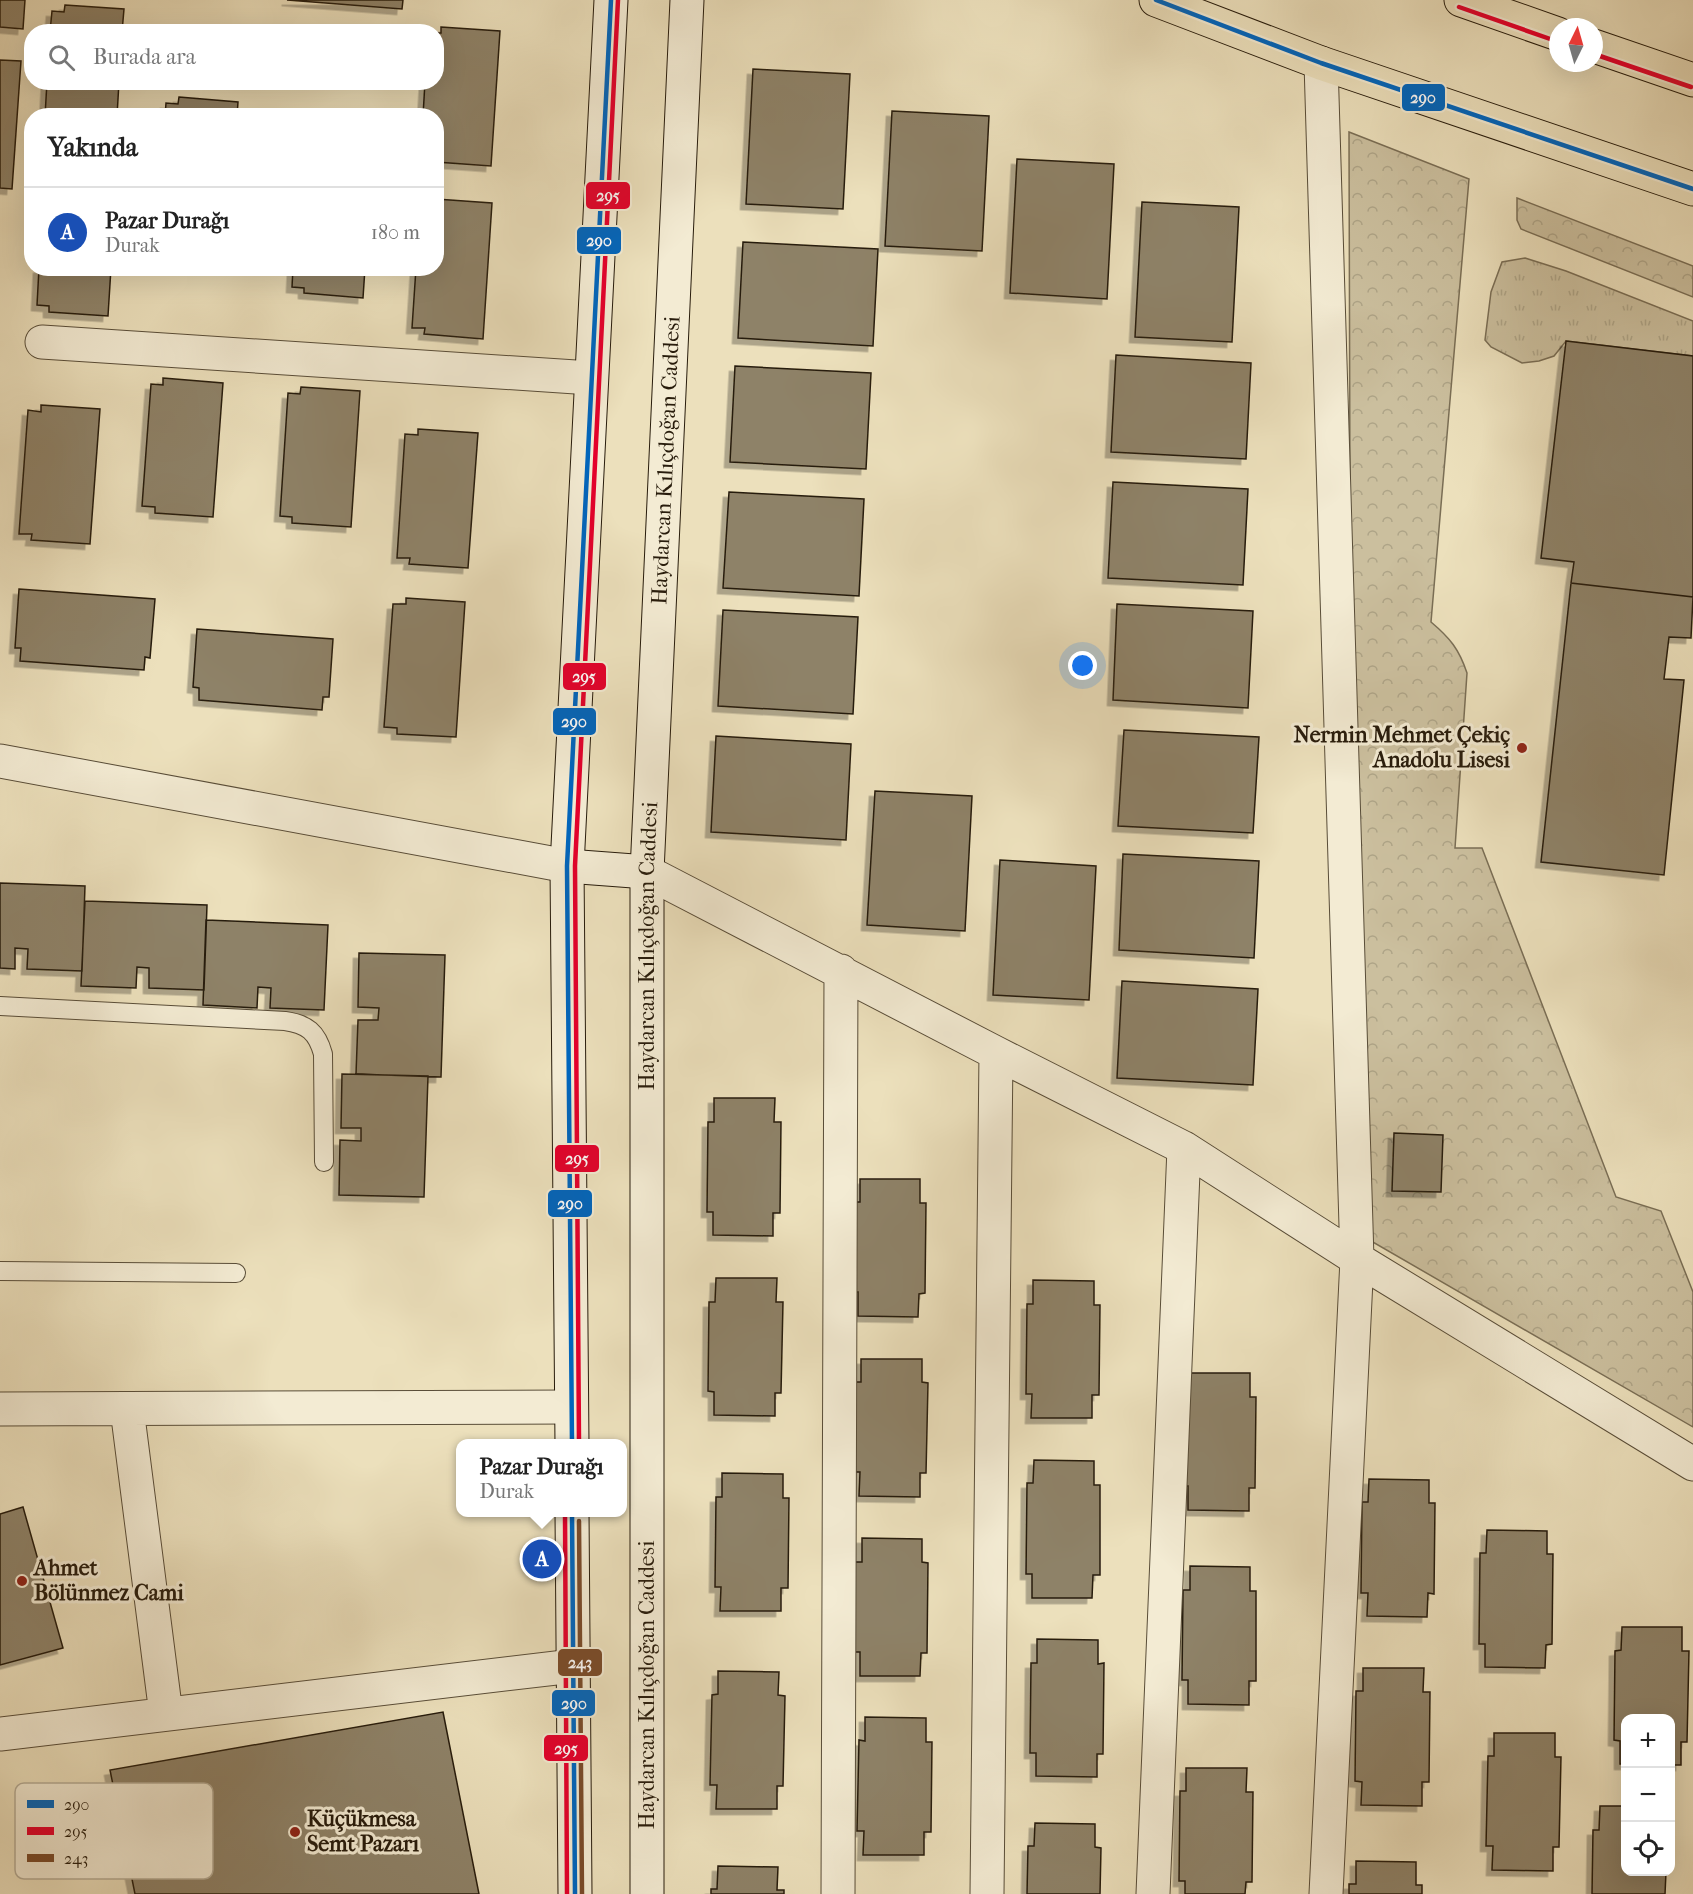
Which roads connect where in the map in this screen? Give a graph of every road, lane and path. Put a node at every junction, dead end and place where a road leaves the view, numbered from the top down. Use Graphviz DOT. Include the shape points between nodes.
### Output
graph roads {
  1 [pos="611,0"];
  2 [pos="687,0"];
  3 [pos="1156,0"];
  4 [pos="1461,0"];
  5 [pos="1549,30"];
  6 [pos="1603,49"];
  7 [pos="1321,63"];
  8 [pos="1693,80"];
  9 [pos="1693,189"];
  10 [pos="42,342"];
  11 [pos="591,378"];
  12 [pos="0,761"];
  13 [pos="567,866"];
  14 [pos="647,872"];
  15 [pos="840,971"];
  16 [pos="0,1006"];
  17 [pos="996,1053"];
  18 [pos="1184,1148"];
  19 [pos="324,1162"];
  20 [pos="1357,1258"];
  21 [pos="0,1271"];
  22 [pos="236,1274"];
  23 [pos="572,1407"];
  24 [pos="0,1409"];
  25 [pos="127,1409"];
  26 [pos="572,1439"];
  27 [pos="1693,1464"];
  28 [pos="572,1517"];
  29 [pos="573,1666"];
  30 [pos="166,1714"];
  31 [pos="0,1734"];
  32 [pos="575,1894"];
  33 [pos="647,1894"];
  34 [pos="838,1894"];
  35 [pos="987,1894"];
  36 [pos="1153,1894"];
  37 [pos="1326,1894"];
  1 -- 11 [label="street"];
  2 -- 14 [label="street, Haydarcan Kılıçdoğan Caddesi"];
  3 -- 7 [label="main road"];
  4 -- 5 [label="main road"];
  6 -- 8 [label="main road"];
  7 -- 9 [label="main road"];
  7 -- 20 [label="street"];
  10 -- 11 [label="street"];
  11 -- 13 [label="street"];
  12 -- 13 [label="street"];
  13 -- 14 [label="street"];
  13 -- 23 [label="street"];
  14 -- 15 [label="street"];
  14 -- 33 [label="street, Haydarcan Kılıçdoğan Caddesi"];
  15 -- 17 [label="street"];
  15 -- 34 [label="street"];
  16 -- 19 [label="lane" via="285,1021 308,1027 323,1054"];
  17 -- 18 [label="street"];
  17 -- 35 [label="street"];
  18 -- 20 [label="street"];
  18 -- 36 [label="street"];
  20 -- 27 [label="street"];
  20 -- 37 [label="street"];
  21 -- 22 [label="lane"];
  23 -- 25 [label="street"];
  23 -- 26 [label="street"];
  24 -- 25 [label="street"];
  25 -- 30 [label="street"];
  28 -- 29 [label="street"];
  29 -- 30 [label="street"];
  29 -- 32 [label="street"];
  30 -- 31 [label="street"];
}
